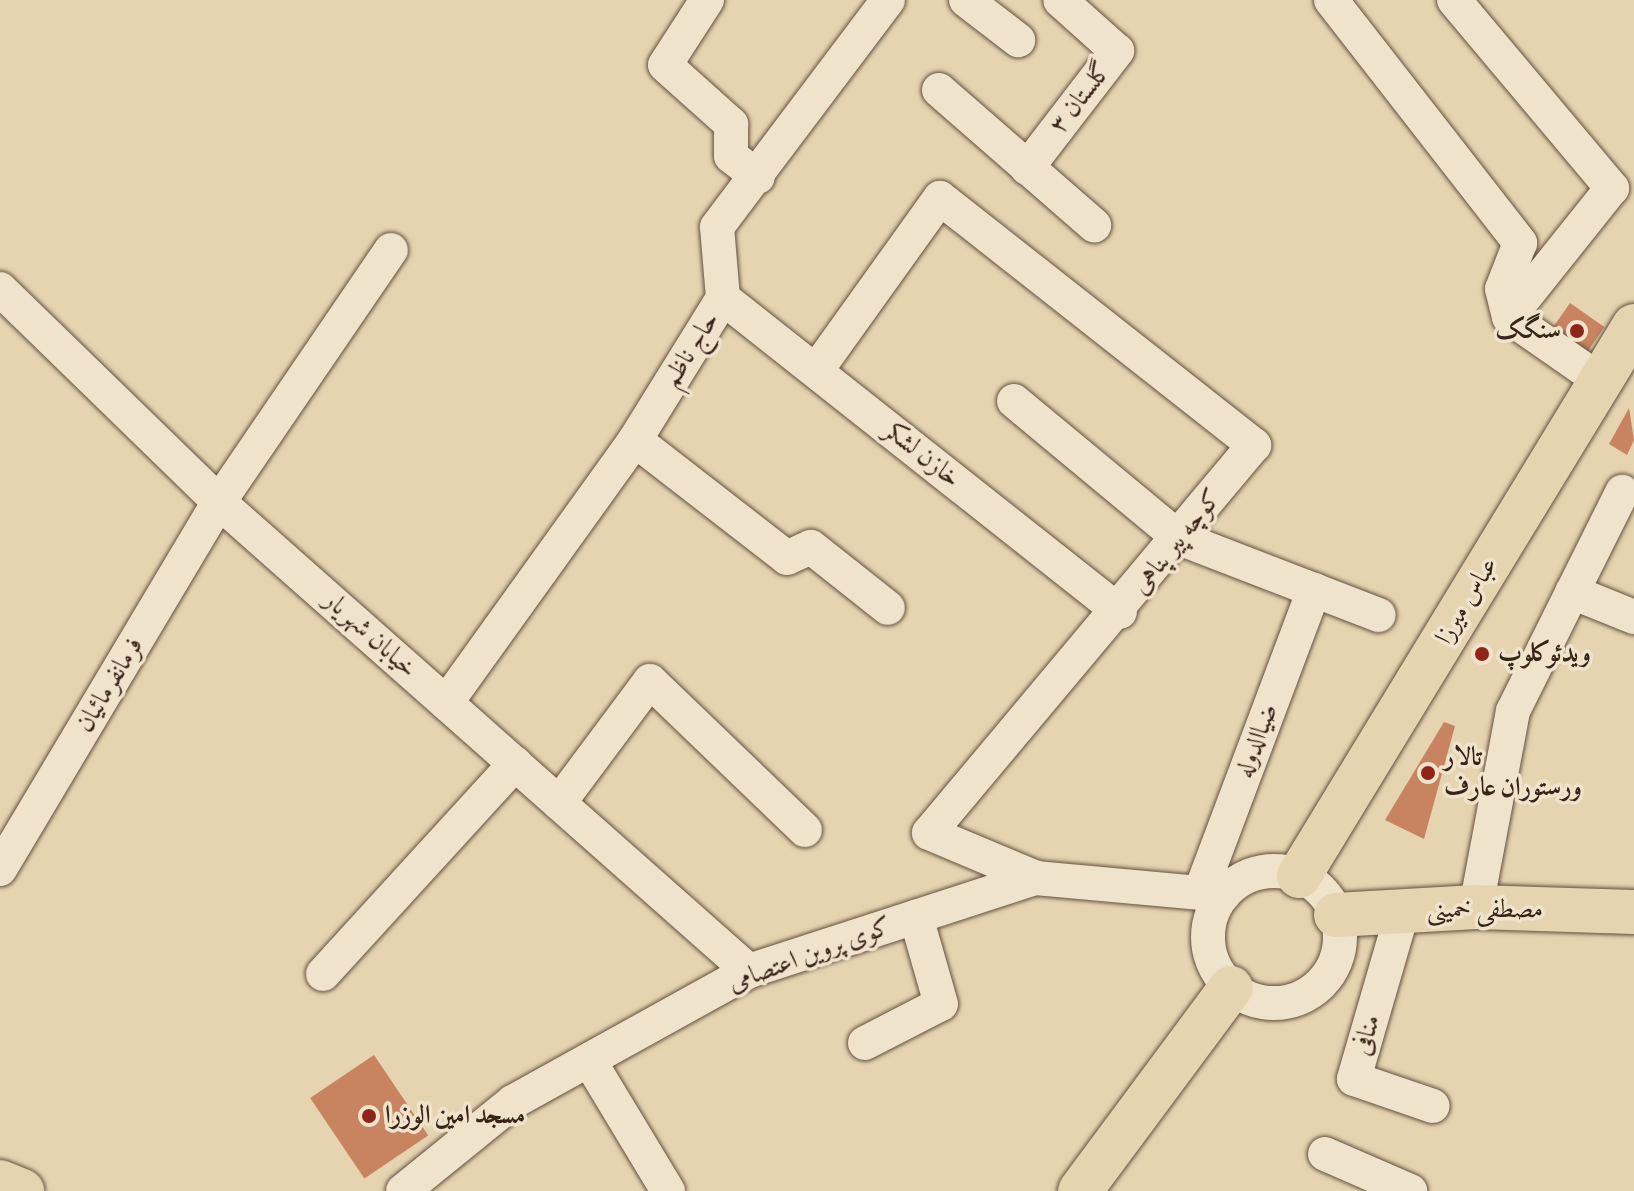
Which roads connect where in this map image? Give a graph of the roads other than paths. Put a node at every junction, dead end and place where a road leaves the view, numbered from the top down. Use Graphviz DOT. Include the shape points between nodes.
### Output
graph roads {
  1 [pos="707,0"];
  2 [pos="888,0"];
  3 [pos="966,0"];
  4 [pos="1060,0"];
  5 [pos="1331,0"];
  6 [pos="1454,0"];
  7 [pos="1018,40"];
  8 [pos="939,90"];
  9 [pos="1027,168"];
  10 [pos="758,177"];
  11 [pos="1094,225"];
  12 [pos="391,250"];
  13 [pos="0,289"];
  14 [pos="723,298"];
  15 [pos="1509,317"];
  16 [pos="1634,326"];
  17 [pos="816,371"];
  18 [pos="1601,381"];
  19 [pos="1014,401"];
  20 [pos="635,440"];
  21 [pos="1622,492"];
  22 [pos="219,502"];
  23 [pos="1179,538"];
  24 [pos="1314,590"];
  25 [pos="1572,592"];
  26 [pos="888,608"];
  27 [pos="1120,612"];
  28 [pos="1379,615"];
  29 [pos="1634,617"];
  30 [pos="446,703"];
  31 [pos="515,764"];
  32 [pos="559,803"];
  33 [pos="805,830"];
  34 [pos="0,869"];
  35 [pos="1299,876"];
  36 [pos="1036,878"];
  37 [pos="1212,894"];
  38 [pos="1476,907"];
  39 [pos="1403,910"];
  40 [pos="1634,912"];
  41 [pos="1336,915"];
  42 [pos="916,917"];
  43 [pos="749,971"];
  44 [pos="323,974"];
  45 [pos="1231,988"];
  46 [pos="865,1043"];
  47 [pos="589,1060"];
  48 [pos="1433,1106"];
  49 [pos="1325,1154"];
  50 [pos="0,1182"];
  51 [pos="22,1191"];
  52 [pos="403,1191"];
  53 [pos="668,1191"];
  54 [pos="1080,1191"];
  55 [pos="1410,1191"];
  1 -- 10 [label="street" via="665,65 731,124 731,156"];
  2 -- 10 [label="street, حاج ناظم"];
  3 -- 7 [label="street"];
  4 -- 9 [label="street, گلستان ۳" via="1117,51"];
  5 -- 15 [label="street" via="1520,243 1502,289"];
  6 -- 15 [label="street" via="1612,188"];
  8 -- 9 [label="street"];
  9 -- 11 [label="street"];
  10 -- 14 [label="street, حاج ناظم" via="717,227"];
  12 -- 22 [label="street, فرمانفرمائیان"];
  13 -- 22 [label="street, خیابان شهریار"];
  14 -- 17 [label="street, خازن لشکر"];
  14 -- 20 [label="street, حاج ناظم"];
  15 -- 18 [label="street"];
  16 -- 18 [label="main road, عباس میرزا"];
  17 -- 23 [label="street, کوچه پیر پناهی" via="940,198 1254,445"];
  17 -- 27 [label="street, خازن لشکر"];
  18 -- 35 [label="main road, عباس میرزا"];
  19 -- 23 [label="street"];
  20 -- 26 [label="street" via="787,558 811,547"];
  20 -- 30 [label="street, حاج ناظم"];
  21 -- 25 [label="street"];
  22 -- 30 [label="street, خیابان شهریار"];
  22 -- 34 [label="street, فرمانفرمائیان"];
  23 -- 24 [label="street"];
  23 -- 27 [label="street, کوچه پیر پناهی"];
  24 -- 28 [label="street"];
  24 -- 37 [label="street, ضیاالدوله"];
  25 -- 29 [label="street"];
  25 -- 38 [label="street" via="1513,711"];
  27 -- 36 [label="street, کوچه پیر پناهی" via="929,833"];
  30 -- 31 [label="street, خیابان شهریار"];
  31 -- 32 [label="street, خیابان شهریار"];
  31 -- 44 [label="street"];
  32 -- 33 [label="street" via="650,681"];
  32 -- 43 [label="street, خیابان شهریار"];
  35 -- 37 [label="street" via="1256,874"];
  35 -- 41 [label="street" via="1322,891"];
  36 -- 37 [label="street, کوی پروین اعتصامی"];
  36 -- 42 [label="street, کوی پروین اعتصامی"];
  37 -- 45 [label="street" via="1208,936 1218,973"];
  38 -- 39 [label="main road, مصطفی خمینی"];
  38 -- 40 [label="main road, مصطفی خمینی"];
  39 -- 41 [label="main road, مصطفی خمینی"];
  39 -- 48 [label="street, منافی" via="1354,1079"];
  41 -- 45 [label="street" via="1338,958 1312,992 1271,1004"];
  42 -- 43 [label="street, کوی پروین اعتصامی"];
  42 -- 46 [label="street" via="941,1004"];
  43 -- 47 [label="street, کوی پروین اعتصامی"];
  45 -- 54 [label="main road"];
  47 -- 52 [label="street, کوی پروین اعتصامی" via="513,1102"];
  47 -- 53 [label="street"];
  49 -- 55 [label="street"];
  50 -- 51 [label="main road"];
}
